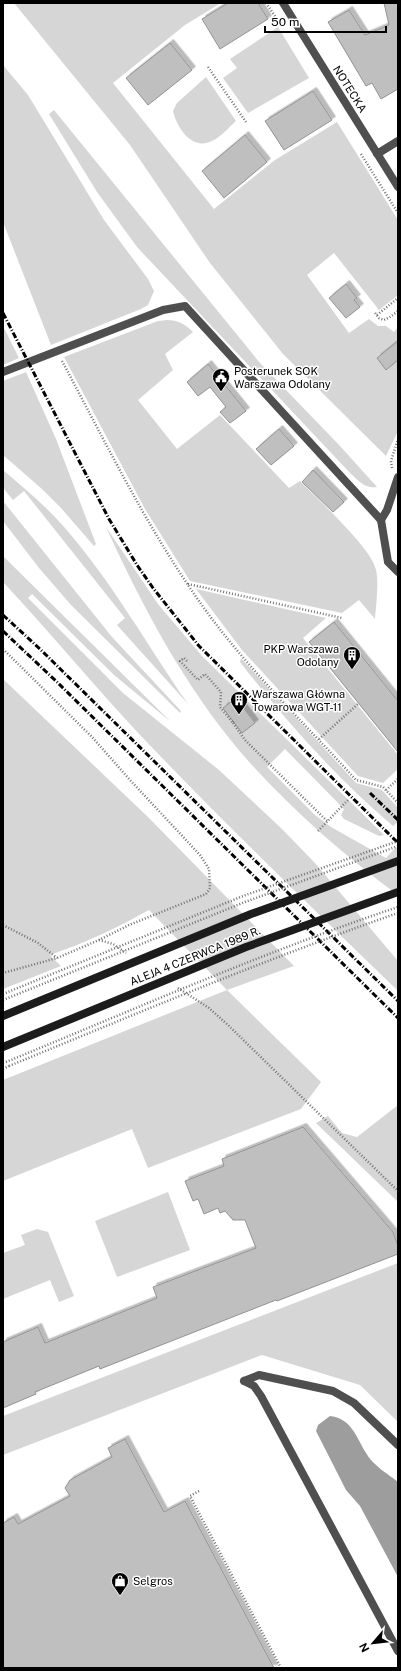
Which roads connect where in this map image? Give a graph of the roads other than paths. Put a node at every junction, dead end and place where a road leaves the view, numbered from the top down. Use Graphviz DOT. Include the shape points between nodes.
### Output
graph roads {
  1 [pos="283,3"];
  2 [pos="398,141"];
  3 [pos="377,154"];
  4 [pos="398,187"];
  5 [pos="3,372"];
  6 [pos="398,477"];
  7 [pos="381,520"];
  8 [pos="398,572"];
  9 [pos="398,862"];
  10 [pos="398,892"];
  11 [pos="3,1016"];
  12 [pos="3,1048"];
  13 [pos="398,1445"];
  14 [pos="398,1651"];
  1 -- 3 [label="street, NOTECKA"];
  2 -- 3 [label="street"];
  3 -- 4 [label="street, NOTECKA"];
  5 -- 7 [label="street" via="163,310 185,306"];
  6 -- 7 [label="street"];
  7 -- 8 [label="street" via="388,562"];
  9 -- 11 [label="main road, ALEJA 4 CZERWCA 1989 R., bridge" via="251,914"];
  10 -- 12 [label="main road, ALEJA 4 CZERWCA 1989 R., bridge" via="246,947"];
  13 -- 14 [label="street" via="354,1403 333,1392 259,1375 244,1381 254,1386 261,1396"];
}
